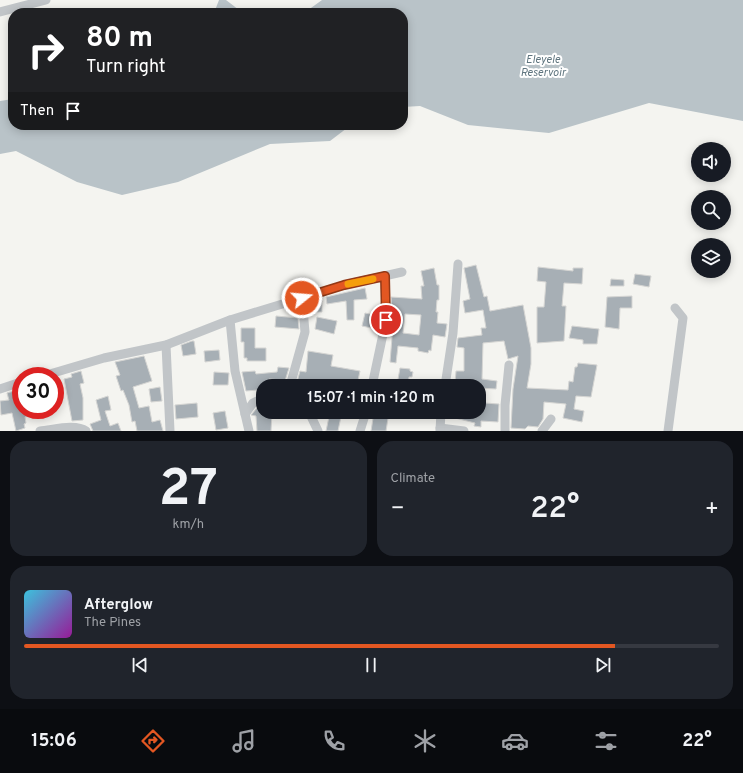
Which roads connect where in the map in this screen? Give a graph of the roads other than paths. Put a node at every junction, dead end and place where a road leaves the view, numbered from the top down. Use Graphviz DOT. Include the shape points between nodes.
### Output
graph roads {
  1 [pos="46,0"];
  2 [pos="21,3"];
  3 [pos="9,8"];
  4 [pos="458,264"];
  5 [pos="402,272"];
  6 [pos="385,276"];
  7 [pos="302,298"];
  8 [pos="675,308"];
  9 [pos="230,320"];
  10 [pos="166,345"];
  11 [pos="509,365"];
  12 [pos="64,370"];
  13 [pos="292,379"];
  14 [pos="373,379"];
  15 [pos="446,379"];
  16 [pos="12,385"];
  17 [pos="0,388"];
  18 [pos="256,402"];
  19 [pos="245,414"];
  20 [pos="551,418"];
  21 [pos="313,419"];
  22 [pos="364,419"];
  23 [pos="441,419"];
  24 [pos="440,429"];
  25 [pos="40,431"];
  26 [pos="86,431"];
  27 [pos="170,431"];
  28 [pos="249,431"];
  29 [pos="318,431"];
  30 [pos="360,431"];
  31 [pos="464,431"];
  32 [pos="505,431"];
  33 [pos="542,431"];
  34 [pos="668,431"];
  1 -- 2 [label="street"];
  2 -- 3 [label="street"];
  4 -- 15 [label="street" via="453,333"];
  5 -- 6 [label="street"];
  6 -- 7 [label="street"];
  6 -- 14 [label="street" via="386,320"];
  7 -- 9 [label="street"];
  7 -- 13 [label="street" via="305,332"];
  8 -- 34 [label="street" via="683,318"];
  9 -- 10 [label="street"];
  9 -- 19 [label="street" via="235,371"];
  10 -- 12 [label="street" via="104,358"];
  10 -- 27 [label="street"];
  11 -- 32 [label="street"];
  16 -- 17 [label="street"];
  18 -- 19 [label="street"];
  19 -- 28 [label="street"];
  20 -- 33 [label="street"];
  21 -- 29 [label="street"];
  22 -- 30 [label="street"];
  23 -- 24 [label="street"];
  24 -- 31 [label="street"];
  25 -- 26 [label="street" via="72,427"];
}
